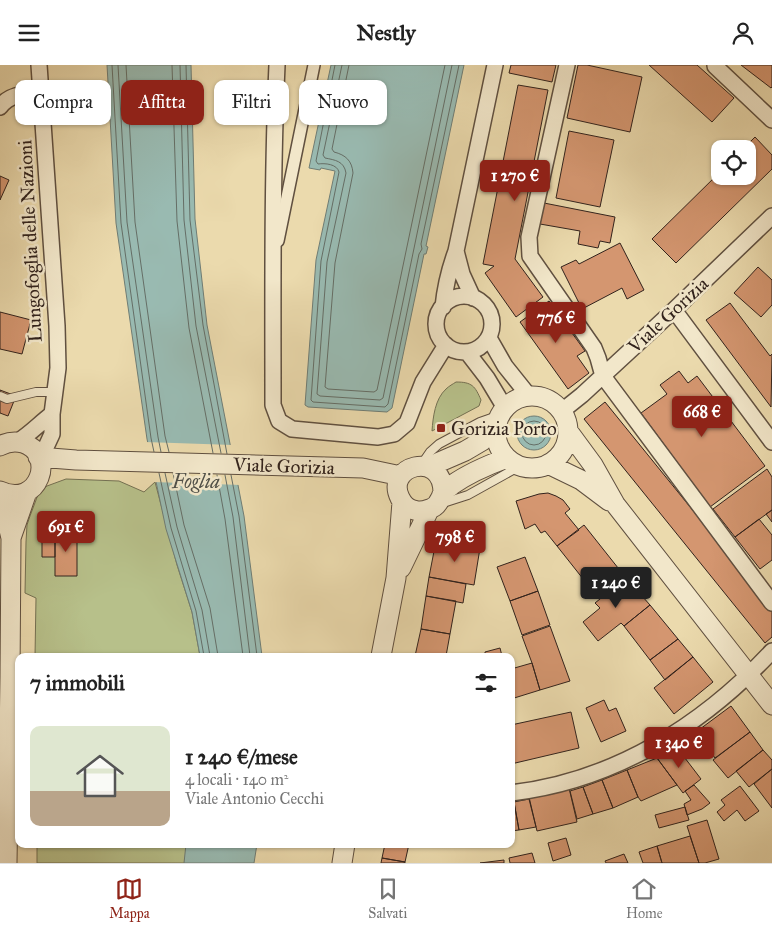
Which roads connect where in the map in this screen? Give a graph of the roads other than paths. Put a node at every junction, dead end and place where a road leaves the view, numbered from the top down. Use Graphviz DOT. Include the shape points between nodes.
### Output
graph roads {
  1 [pos="40,65"];
  2 [pos="277,65"];
  3 [pos="314,65"];
  4 [pos="495,65"];
  5 [pos="567,65"];
  6 [pos="714,65"];
  7 [pos="41,80"];
  8 [pos="15,96"];
  9 [pos="0,107"];
  10 [pos="772,120"];
  11 [pos="43,125"];
  12 [pos="772,216"];
  13 [pos="456,251"];
  14 [pos="273,265"];
  15 [pos="473,298"];
  16 [pos="443,307"];
  17 [pos="674,310"];
  18 [pos="489,338"];
  19 [pos="446,345"];
  20 [pos="467,352"];
  21 [pos="603,376"];
  22 [pos="55,392"];
  23 [pos="530,395"];
  24 [pos="0,397"];
  25 [pos="562,411"];
  26 [pos="52,414"];
  27 [pos="500,416"];
  28 [pos="568,431"];
  29 [pos="772,442"];
  30 [pos="9,444"];
  31 [pos="38,456"];
  32 [pos="81,460"];
  33 [pos="514,462"];
  34 [pos="548,464"];
  35 [pos="424,466"];
  36 [pos="401,476"];
  37 [pos="40,477"];
  38 [pos="0,492"];
  39 [pos="27,492"];
  40 [pos="402,502"];
  41 [pos="436,502"];
  42 [pos="614,504"];
  43 [pos="11,538"];
  44 [pos="396,578"];
  45 [pos="772,603"];
  46 [pos="772,651"];
  47 [pos="382,653"];
  48 [pos="749,675"];
  49 [pos="5,679"];
  50 [pos="772,705"];
  51 [pos="515,792"];
  52 [pos="344,848"];
  53 [pos="7,863"];
  54 [pos="342,863"];
  1 -- 7 [label="street, Lungofoglia delle Nazioni"];
  2 -- 14 [label="street"];
  3 -- 14 [label="street"];
  4 -- 13 [label="street"];
  5 -- 21 [label="street" via="530,237 530,256 594,348"];
  6 -- 10 [label="street"];
  8 -- 9 [label="street"];
  11 -- 22 [label="street, Lungofoglia delle Nazioni" via="57,326"];
  12 -- 17 [label="street, Viale Gorizia"];
  13 -- 15 [label="street"];
  13 -- 16 [label="street" via="445,287"];
  14 -- 19 [label="street" via="273,405 279,421 292,429 378,437 394,434 407,423 423,382"];
  15 -- 16 [label="street" via="456,298"];
  15 -- 18 [label="street" via="482,303 490,315 492,329"];
  16 -- 19 [label="street" via="437,327"];
  17 -- 21 [label="street, Viale Gorizia"];
  17 -- 29 [label="street"];
  18 -- 20 [label="street" via="479,348"];
  18 -- 23 [label="street" via="505,366"];
  19 -- 20 [label="street" via="456,351"];
  20 -- 27 [label="street" via="487,378"];
  21 -- 25 [label="street, Viale Gorizia"];
  21 -- 45 [label="street"];
  22 -- 24 [label="lane" via="36,392 7,399"];
  22 -- 26 [label="street, Lungofoglia delle Nazioni"];
  23 -- 25 [label="street" via="553,402"];
  23 -- 27 [label="street" via="512,402"];
  25 -- 28 [label="street"];
  26 -- 30 [label="street" via="27,436"];
  26 -- 31 [label="street, Lungofoglia delle Nazioni" via="52,434"];
  27 -- 33 [label="street" via="496,434 498,443"];
  27 -- 35 [label="street" via="482,441"];
  28 -- 34 [label="street" via="563,451"];
  28 -- 42 [label="street"];
  30 -- 31 [label="street" via="26,444"];
  31 -- 32 [label="street, Viale Gorizia"];
  31 -- 37 [label="street"];
  32 -- 36 [label="street, Viale Gorizia" via="363,469"];
  32 -- 37 [label="street, Viale Gorizia"];
  33 -- 34 [label="street" via="530,468"];
  33 -- 41 [label="street" via="476,471"];
  34 -- 42 [label="street" via="581,481"];
  35 -- 36 [label="street" via="413,467"];
  35 -- 41 [label="street" via="435,471 443,484"];
  36 -- 40 [label="street" via="397,489"];
  37 -- 39 [label="street"];
  38 -- 39 [label="street" via="13,495"];
  38 -- 43 [label="street"];
  39 -- 43 [label="street"];
  40 -- 41 [label="street" via="413,510 421,511"];
  40 -- 44 [label="street"];
  41 -- 44 [label="street"];
  42 -- 48 [label="street"];
  43 -- 49 [label="street"];
  44 -- 47 [label="street"];
  46 -- 48 [label="street"];
  48 -- 50 [label="street"];
  48 -- 51 [label="street" via="695,720 615,766 571,781"];
  49 -- 53 [label="street"];
  52 -- 54 [label="street"];
}
